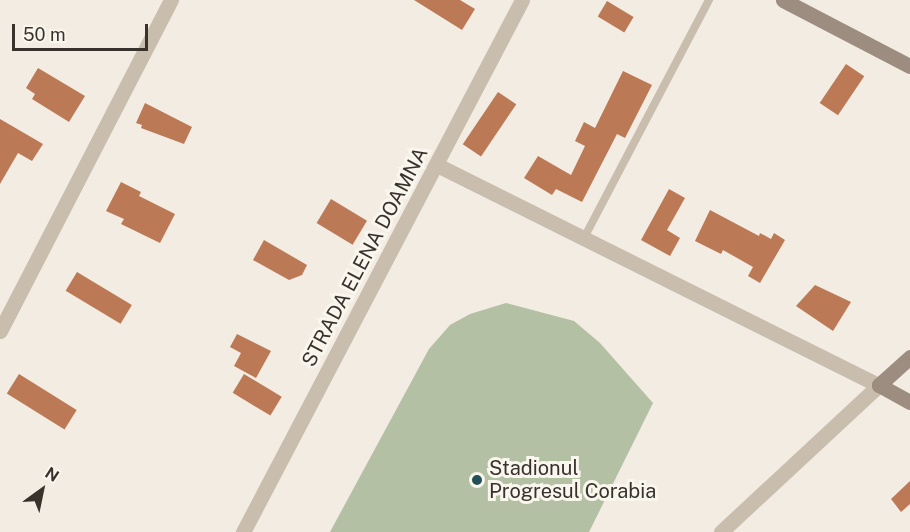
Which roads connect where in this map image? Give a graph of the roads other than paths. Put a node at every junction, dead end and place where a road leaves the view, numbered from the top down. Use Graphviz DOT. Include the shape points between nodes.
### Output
graph roads {
  1 [pos="171,0"];
  2 [pos="522,0"];
  3 [pos="709,0"];
  4 [pos="783,0"];
  5 [pos="910,66"];
  6 [pos="437,165"];
  7 [pos="584,238"];
  8 [pos="0,331"];
  9 [pos="910,357"];
  10 [pos="879,385"];
  11 [pos="910,402"];
  12 [pos="243,532"];
  13 [pos="721,532"];
  1 -- 8 [label="street"];
  2 -- 6 [label="street, STRADA ELENA DOAMNA"];
  3 -- 7 [label="lane"];
  4 -- 5 [label="main road"];
  6 -- 7 [label="street"];
  6 -- 12 [label="street, STRADA ELENA DOAMNA"];
  7 -- 10 [label="street"];
  9 -- 10 [label="main road"];
  10 -- 11 [label="main road"];
  10 -- 13 [label="street"];
}
